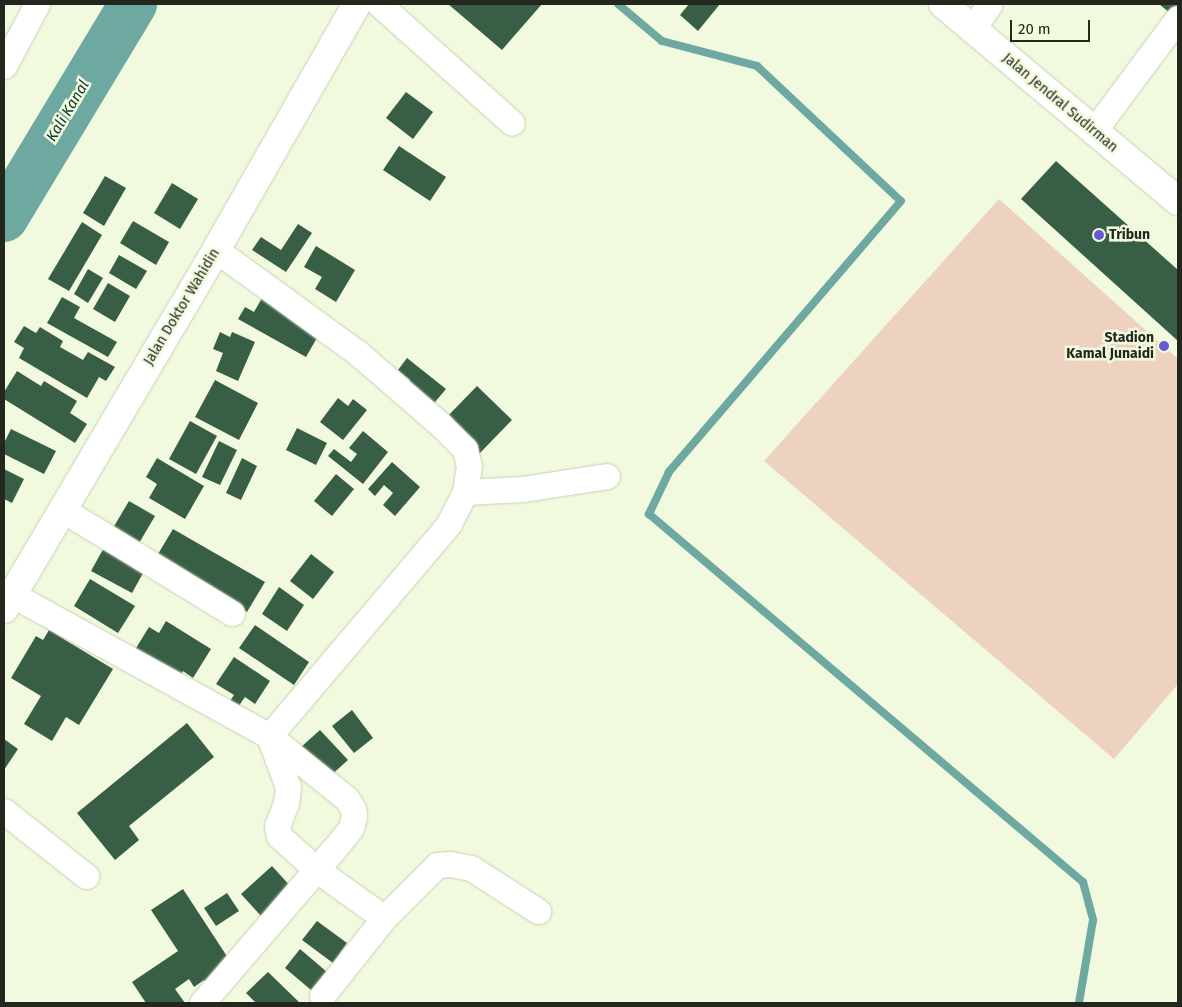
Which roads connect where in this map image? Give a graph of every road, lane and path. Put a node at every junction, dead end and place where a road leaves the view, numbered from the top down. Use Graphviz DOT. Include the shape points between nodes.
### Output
graph roads {
  1 [pos="37,4"];
  2 [pos="357,4"];
  3 [pos="379,4"];
  4 [pos="943,4"];
  5 [pos="990,4"];
  6 [pos="1178,18"];
  7 [pos="973,28"];
  8 [pos="4,66"];
  9 [pos="512,123"];
  10 [pos="1093,132"];
  11 [pos="1178,201"];
  12 [pos="216,250"];
  13 [pos="607,476"];
  14 [pos="466,492"];
  15 [pos="64,510"];
  16 [pos="8,602"];
  17 [pos="232,613"];
  18 [pos="269,736"];
  19 [pos="4,811"];
  20 [pos="317,870"];
  21 [pos="86,876"];
  22 [pos="538,911"];
  23 [pos="384,918"];
  24 [pos="322,996"];
  25 [pos="202,1003"];
  1 -- 8 [label="street"];
  2 -- 12 [label="main road, Jalan Doktor Wahidin"];
  3 -- 9 [label="street"];
  4 -- 7 [label="main road, Jalan Jendral Sudirman"];
  5 -- 7 [label="street"];
  6 -- 10 [label="street"];
  7 -- 10 [label="main road, Jalan Jendral Sudirman"];
  10 -- 11 [label="main road, Jalan Jendral Sudirman"];
  12 -- 14 [label="street" via="359,354 441,425 465,450 469,466"];
  12 -- 15 [label="main road, Jalan Doktor Wahidin"];
  13 -- 14 [label="street" via="523,489"];
  14 -- 18 [label="street" via="449,524"];
  15 -- 16 [label="main road, Jalan Doktor Wahidin"];
  15 -- 17 [label="street"];
  16 -- 18 [label="street"];
  18 -- 20 [label="street" via="289,792 277,826 279,836"];
  18 -- 20 [label="street" via="347,799 353,809 350,828"];
  19 -- 21 [label="street"];
  20 -- 23 [label="street"];
  20 -- 25 [label="street"];
  22 -- 23 [label="street" via="470,868 450,864 437,865"];
  23 -- 24 [label="street"];
}
